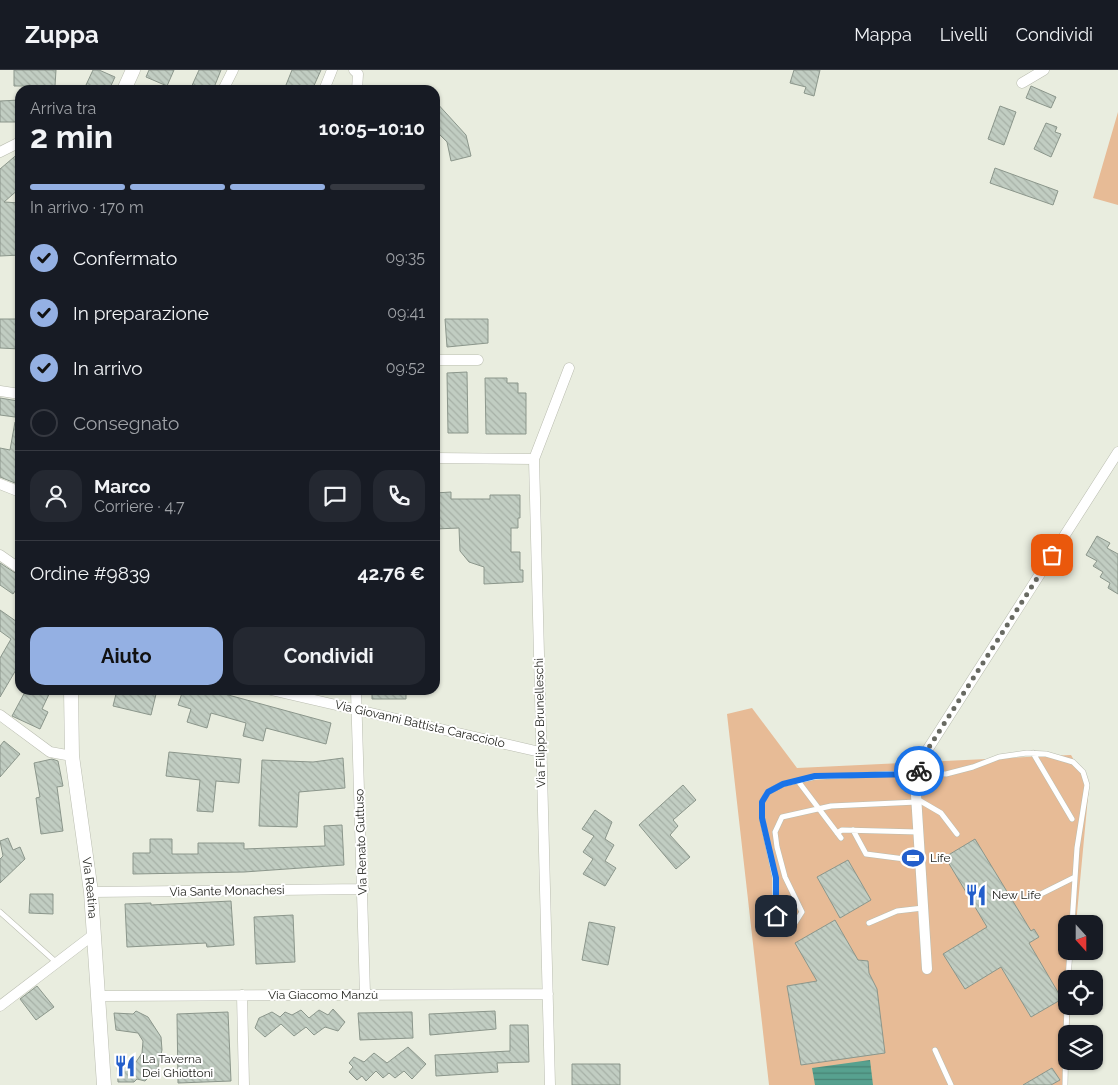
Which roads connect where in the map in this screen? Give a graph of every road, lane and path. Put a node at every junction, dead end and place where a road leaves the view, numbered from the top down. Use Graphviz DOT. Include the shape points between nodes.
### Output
graph roads {
  1 [pos="232,70"];
  2 [pos="332,70"];
  3 [pos="354,70"];
  4 [pos="1044,70"];
  5 [pos="128,72"];
  6 [pos="1022,84"];
  7 [pos="125,85"];
  8 [pos="225,85"];
  9 [pos="326,85"];
  10 [pos="357,85"];
  11 [pos="15,144"];
  12 [pos="0,152"];
  13 [pos="440,360"];
  14 [pos="478,360"];
  15 [pos="569,368"];
  16 [pos="0,391"];
  17 [pos="15,393"];
  18 [pos="1118,452"];
  19 [pos="440,458"];
  20 [pos="534,459"];
  21 [pos="0,484"];
  22 [pos="15,490"];
  23 [pos="0,555"];
  24 [pos="15,565"];
  25 [pos="71,695"];
  26 [pos="292,695"];
  27 [pos="356,695"];
  28 [pos="356,710"];
  29 [pos="0,715"];
  30 [pos="540,752"];
  31 [pos="1033,753"];
  32 [pos="72,756"];
  33 [pos="918,774"];
  34 [pos="798,781"];
  35 [pos="917,800"];
  36 [pos="818,808"];
  37 [pos="1072,819"];
  38 [pos="853,830"];
  39 [pos="918,832"];
  40 [pos="837,833"];
  41 [pos="957,834"];
  42 [pos="841,838"];
  43 [pos="920,861"];
  44 [pos="1075,877"];
  45 [pos="364,889"];
  46 [pos="90,892"];
  47 [pos="1041,894"];
  48 [pos="923,908"];
  49 [pos="0,912"];
  50 [pos="1073,915"];
  51 [pos="869,923"];
  52 [pos="94,935"];
  53 [pos="57,963"];
  54 [pos="927,969"];
  55 [pos="365,994"];
  56 [pos="548,994"];
  57 [pos="242,995"];
  58 [pos="99,996"];
  59 [pos="0,1006"];
  60 [pos="936,1050"];
  61 [pos="1065,1070"];
  62 [pos="104,1085"];
  63 [pos="244,1085"];
  64 [pos="550,1085"];
  65 [pos="951,1085"];
  66 [pos="1065,1085"];
  1 -- 8 [label="street"];
  2 -- 9 [label="street"];
  3 -- 10 [label="street" via="358,74"];
  4 -- 6 [label="street"];
  5 -- 7 [label="street"];
  11 -- 12 [label="street"];
  13 -- 14 [label="street"];
  15 -- 20 [label="street, Via Filippo Brunelleschi"];
  16 -- 17 [label="street"];
  18 -- 33 [label="street" via="926,752"];
  19 -- 20 [label="street"];
  20 -- 30 [label="street, Via Filippo Brunelleschi"];
  21 -- 22 [label="street"];
  23 -- 24 [label="street"];
  25 -- 32 [label="street, Via Reatina"];
  26 -- 28 [label="street, Via Giovanni Battista Caracciolo"];
  27 -- 28 [label="street, Via Renato Guttuso"];
  28 -- 30 [label="street, Via Giovanni Battista Caracciolo"];
  28 -- 45 [label="street, Via Renato Guttuso"];
  29 -- 32 [label="street" via="50,752"];
  30 -- 56 [label="street, Via Filippo Brunelleschi"];
  31 -- 33 [label="lane" via="999,757 946,774"];
  31 -- 37 [label="lane"];
  31 -- 44 [label="lane" via="1073,762 1085,779 1087,794"];
  32 -- 46 [label="street, Via Reatina"];
  33 -- 34 [label="lane" via="815,776"];
  33 -- 35 [label="street"];
  34 -- 36 [label="lane"];
  34 -- 36 [label="lane" via="768,792 762,802 762,818 776,878 775,912 778,920 786,924 798,920 802,907 785,877 775,832 782,817"];
  35 -- 36 [label="lane"];
  35 -- 39 [label="street"];
  35 -- 41 [label="lane" via="941,813"];
  36 -- 40 [label="lane"];
  38 -- 39 [label="lane"];
  38 -- 40 [label="lane"];
  38 -- 43 [label="lane" via="866,854"];
  39 -- 43 [label="street"];
  40 -- 42 [label="lane"];
  43 -- 48 [label="street"];
  44 -- 47 [label="lane"];
  44 -- 50 [label="lane"];
  45 -- 46 [label="street, Via Sante Monachesi"];
  45 -- 55 [label="street, Via Renato Guttuso"];
  46 -- 52 [label="street, Via Reatina"];
  48 -- 51 [label="lane" via="897,911"];
  48 -- 54 [label="street"];
  49 -- 53 [label="lane"];
  52 -- 53 [label="street"];
  52 -- 58 [label="street, Via Reatina"];
  53 -- 59 [label="street"];
  55 -- 56 [label="street, Via Giacomo Manzù"];
  55 -- 57 [label="street, Via Giacomo Manzù"];
  56 -- 64 [label="street, Via Filippo Brunelleschi"];
  57 -- 58 [label="street, Via Giacomo Manzù"];
  57 -- 63 [label="street"];
  58 -- 62 [label="street, Via Reatina"];
  60 -- 65 [label="lane"];
  61 -- 66 [label="lane"];
}
